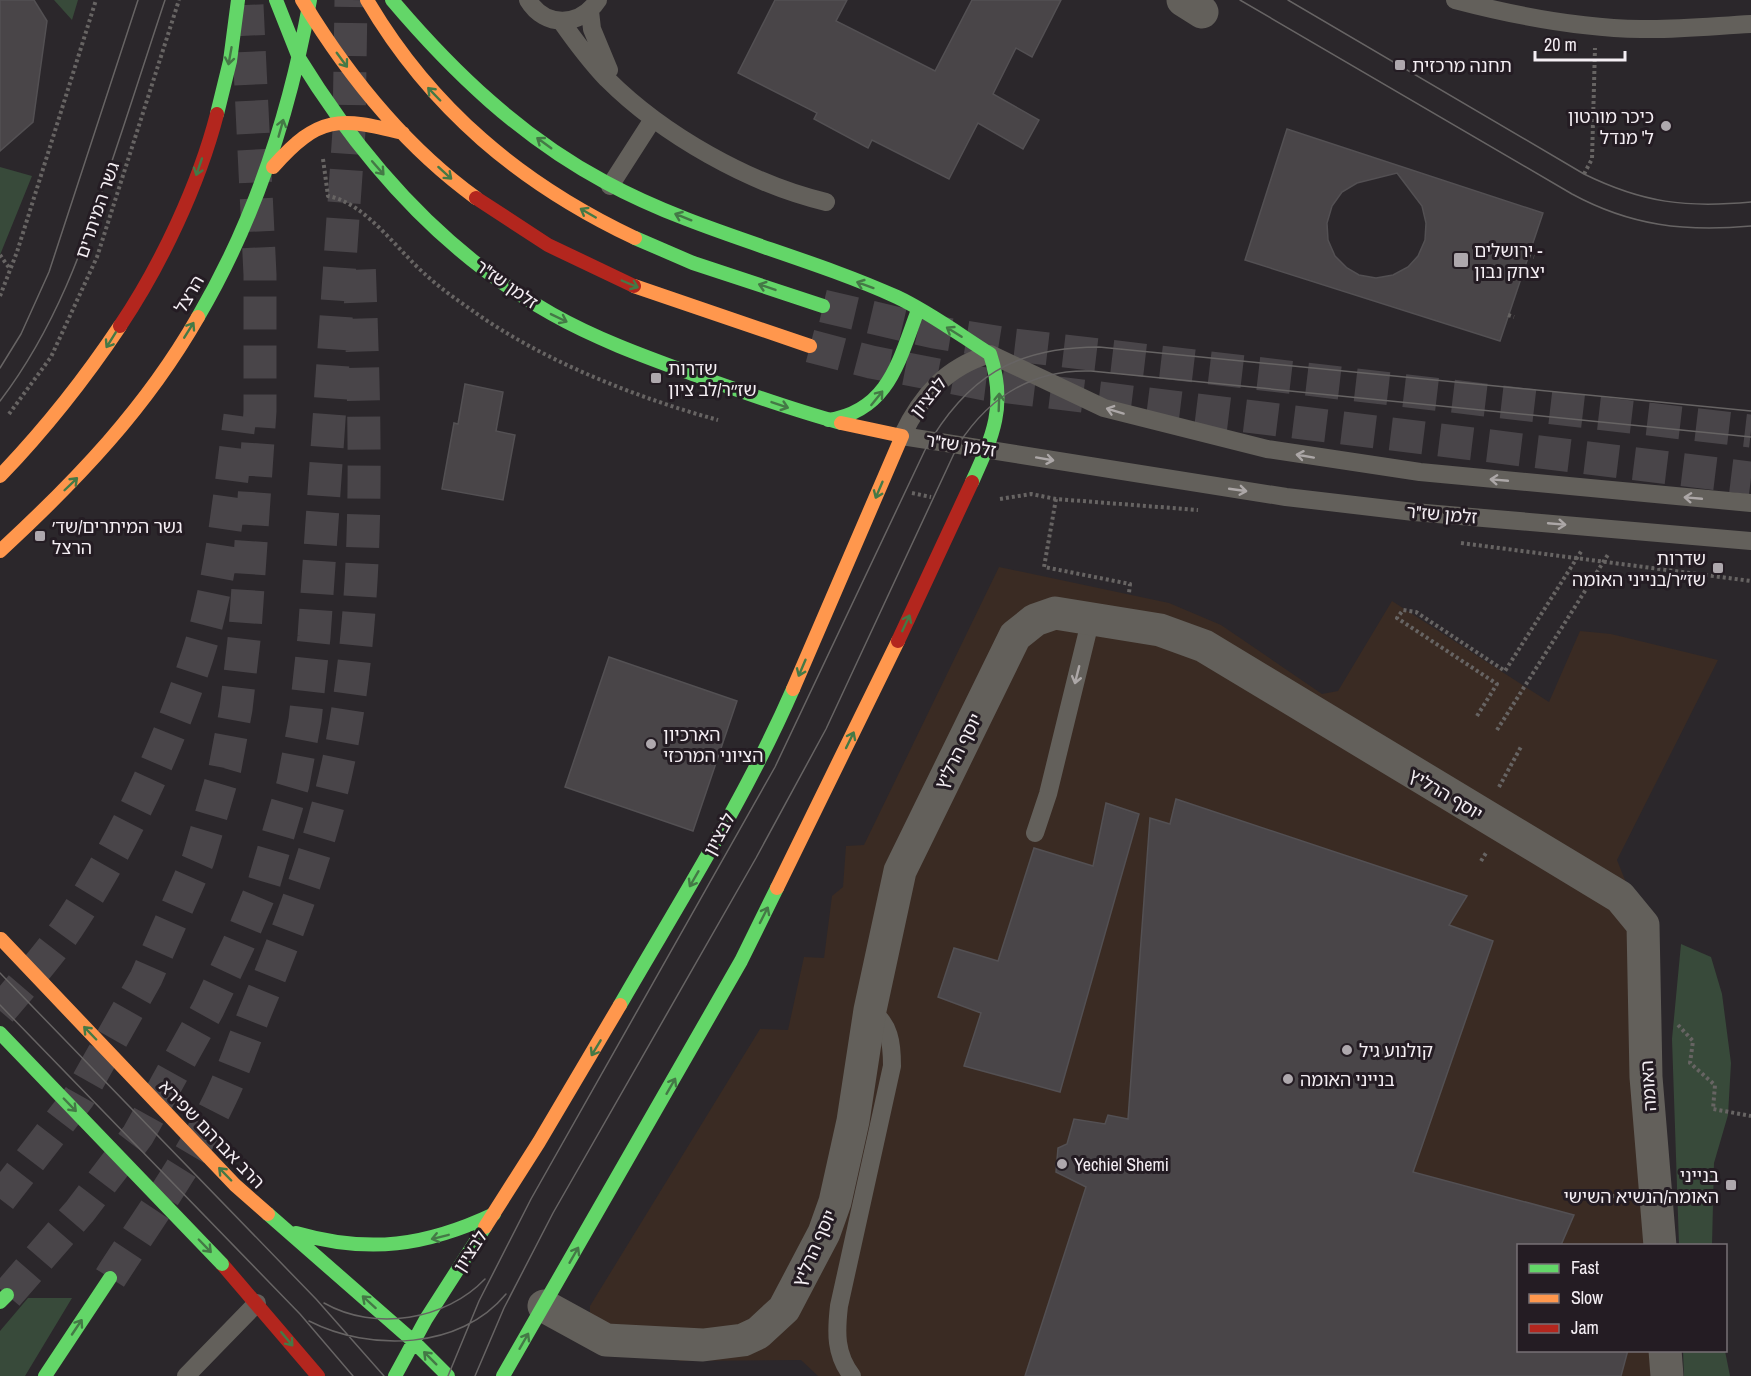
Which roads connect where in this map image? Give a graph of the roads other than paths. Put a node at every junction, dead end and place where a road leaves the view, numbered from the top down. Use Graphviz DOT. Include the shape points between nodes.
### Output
graph roads {
  1 [pos="238,0"];
  2 [pos="276,0"];
  3 [pos="367,0"];
  4 [pos="392,0"];
  5 [pos="528,0"];
  6 [pos="1455,0"];
  7 [pos="307,4"];
  8 [pos="594,5"];
  9 [pos="561,21"];
  10 [pos="1751,24"];
  11 [pos="299,58"];
  12 [pos="629,98"];
  13 [pos="653,119"];
  14 [pos="342,122"];
  15 [pos="403,133"];
  16 [pos="263,184"];
  17 [pos="610,186"];
  18 [pos="826,202"];
  19 [pos="823,306"];
  20 [pos="918,310"];
  21 [pos="810,346"];
  22 [pos="990,354"];
  23 [pos="826,420"];
  24 [pos="902,436"];
  25 [pos="987,450"];
  26 [pos="0,476"];
  27 [pos="1751,503"];
  28 [pos="1751,541"];
  29 [pos="0,551"];
  30 [pos="1091,618"];
  31 [pos="1035,833"];
  32 [pos="1643,925"];
  33 [pos="1,939"];
  34 [pos="870,1010"];
  35 [pos="0,1033"];
  36 [pos="494,1214"];
  37 [pos="288,1230"];
  38 [pos="1660,1244"];
  39 [pos="110,1278"];
  40 [pos="257,1303"];
  41 [pos="544,1306"];
  42 [pos="412,1340"];
  43 [pos="1665,1352"];
  44 [pos="45,1376"];
  45 [pos="186,1376"];
  46 [pos="318,1376"];
  47 [pos="395,1376"];
  48 [pos="448,1376"];
  49 [pos="503,1376"];
  50 [pos="852,1376"];
  51 [pos="1667,1376"];
  1 -- 26 [label="main road, one-way" via="229,65 217,111 193,183 159,258 90,374 48,428"];
  2 -- 11 [label="main road, זלמן שז\"ר"];
  19 -- 3 [label="main road, one-way" via="650,246 560,196 465,125 399,54"];
  17 -- 4 [label="main road, one-way" via="505,115 457,74"];
  5 -- 9 [label="lane" via="541,15"];
  6 -- 10 [label="lane" via="1502,12 1597,27"];
  7 -- 11 [label="main road, הרצל"];
  7 -- 15 [label="main road, one-way" via="371,98"];
  8 -- 9 [label="lane" via="581,17"];
  8 -- 12 [label="lane" via="592,29 599,50"];
  9 -- 12 [label="lane" via="607,78"];
  11 -- 14 [label="main road, זלמן שז\"ר"];
  16 -- 11 [label="main road, הרצל, one-way"];
  12 -- 13 [label="lane"];
  13 -- 17 [label="lane"];
  13 -- 18 [label="lane" via="759,179 796,195"];
  14 -- 15 [label="main road"];
  14 -- 16 [label="main road" via="308,130 285,152"];
  14 -- 23 [label="main road, זלמן שז\"ר, one-way" via="390,183 438,232 495,280 550,314 611,344"];
  15 -- 21 [label="main road, one-way" via="481,202 590,268"];
  29 -- 16 [label="main road, הרצל, one-way" via="86,469 138,406 201,311"];
  20 -- 17 [label="main road, one-way" via="876,289"];
  22 -- 20 [label="main road, one-way"];
  23 -- 20 [label="main road, one-way" via="853,417 876,401"];
  22 -- 24 [label="lane, לבציון" via="960,366 937,382 919,404"];
  25 -- 22 [label="main road, one-way" via="998,420 1000,396"];
  27 -- 22 [label="lane, one-way" via="1420,472 1267,449 1104,408"];
  23 -- 24 [label="main road, זלמן שז\"ר"];
  24 -- 25 [label="lane, זלמן שז\"ר"];
  24 -- 36 [label="main road, לבציון, one-way" via="772,737 632,987"];
  25 -- 28 [label="lane, זלמן שז\"ר, one-way" via="1286,497"];
  41 -- 25 [label="main road, one-way" via="741,961 882,676"];
  30 -- 31 [label="lane, one-way"];
  30 -- 32 [label="street, יוסף הרליץ" via="1160,630 1204,646 1620,897"];
  30 -- 34 [label="street, יוסף הרליץ" via="1055,613 1035,620 1015,636 900,871"];
  32 -- 38 [label="street, האומה" via="1646,1077"];
  37 -- 33 [label="main road, הרב אברהם שפירא, one-way, bridge" via="235,1185"];
  34 -- 41 [label="street, יוסף הרליץ" via="836,1202 794,1293 771,1323 743,1340 724,1344 619,1342 595,1335"];
  34 -- 50 [label="lane" via="888,1029 892,1066 839,1306 836,1335 840,1355"];
  35 -- 40 [label="main road, one-way, bridge"];
  36 -- 37 [label="main road, one-way" via="450,1234 395,1246 342,1244"];
  36 -- 42 [label="main road, לבציון"];
  42 -- 37 [label="main road, הרב אברהם שפירא, one-way"];
  44 -- 39 [label="main road, one-way"];
  40 -- 45 [label="lane"];
  40 -- 46 [label="main road, one-way"];
  49 -- 41 [label="main road, one-way"];
  42 -- 47 [label="main road"];
  48 -- 42 [label="main road, הרב אברהם שפירא, one-way"];
  43 -- 51 [label="street"];
}
